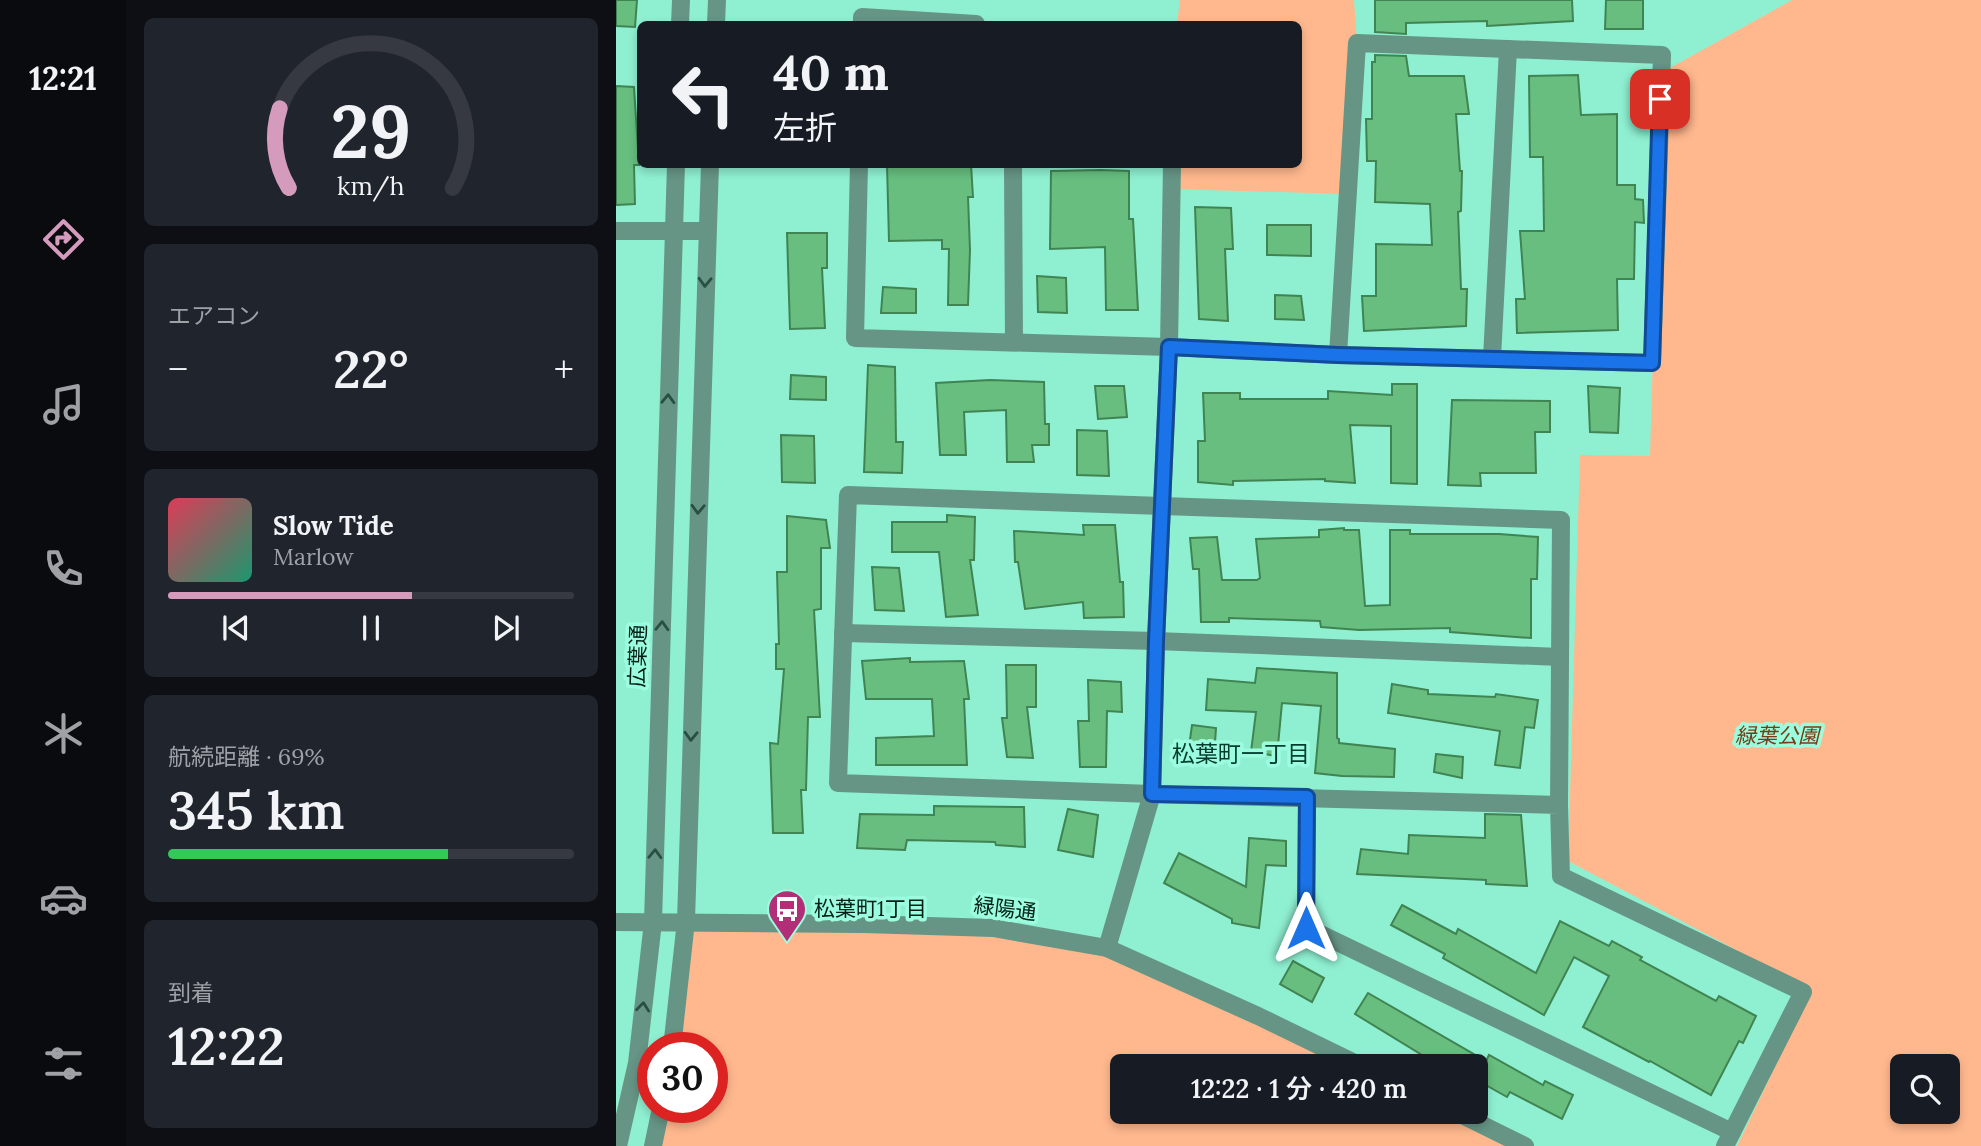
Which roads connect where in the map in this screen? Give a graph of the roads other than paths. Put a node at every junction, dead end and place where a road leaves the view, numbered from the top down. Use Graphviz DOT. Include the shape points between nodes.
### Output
graph roads {
  1 [pos="681,0"];
  2 [pos="717,0"];
  3 [pos="680,21"];
  4 [pos="716,21"];
  5 [pos="862,21"];
  6 [pos="927,21"];
  7 [pos="1508,49"];
  8 [pos="676,168"];
  9 [pos="710,168"];
  10 [pos="859,168"];
  11 [pos="1013,168"];
  12 [pos="1172,168"];
  13 [pos="616,230"];
  14 [pos="673,230"];
  15 [pos="707,231"];
  16 [pos="1014,342"];
  17 [pos="1169,347"];
  18 [pos="1338,355"];
  19 [pos="1492,358"];
  20 [pos="1164,506"];
  21 [pos="844,633"];
  22 [pos="1156,641"];
  23 [pos="1560,657"];
  24 [pos="1152,794"];
  25 [pos="1307,797"];
  26 [pos="1559,805"];
  27 [pos="686,921"];
  28 [pos="616,922"];
  29 [pos="653,922"];
  30 [pos="1107,948"];
  31 [pos="674,1032"];
  32 [pos="1336,1054"];
  33 [pos="658,1123"];
  34 [pos="1480,1124"];
  35 [pos="1728,1139"];
  36 [pos="618,1146"];
  37 [pos="653,1146"];
  38 [pos="1525,1146"];
  1 -- 3 [label="street"];
  2 -- 4 [label="street"];
  5 -- 6 [label="street" via="862,17"];
  7 -- 18 [label="street" via="1357,43"];
  7 -- 19 [label="street"];
  7 -- 19 [label="street" via="1662,55 1652,363"];
  8 -- 14 [label="street, 広葉通"];
  9 -- 15 [label="street"];
  10 -- 16 [label="street" via="855,338"];
  11 -- 16 [label="street"];
  12 -- 17 [label="street"];
  13 -- 14 [label="street"];
  14 -- 15 [label="street"];
  29 -- 14 [label="street, 広葉通, one-way"];
  15 -- 27 [label="street, one-way"];
  16 -- 17 [label="street"];
  17 -- 18 [label="street"];
  17 -- 20 [label="street"];
  18 -- 19 [label="street"];
  20 -- 21 [label="street" via="848,495"];
  20 -- 22 [label="street"];
  20 -- 23 [label="street" via="1561,520"];
  21 -- 22 [label="street"];
  21 -- 24 [label="street" via="838,783"];
  22 -- 23 [label="street"];
  22 -- 24 [label="street"];
  23 -- 26 [label="street"];
  24 -- 25 [label="street"];
  24 -- 30 [label="street"];
  25 -- 26 [label="street"];
  25 -- 35 [label="street" via="1306,928"];
  26 -- 35 [label="street" via="1561,876 1803,992"];
  27 -- 29 [label="street, 緑陽通"];
  27 -- 30 [label="street, 緑陽通" via="993,928"];
  27 -- 31 [label="street"];
  28 -- 29 [label="street, 緑陽通"];
  36 -- 29 [label="street, 広葉通, one-way" via="637,1063"];
  30 -- 32 [label="street, 緑陽通"];
  33 -- 37 [label="street"];
  34 -- 38 [label="street"];
}
